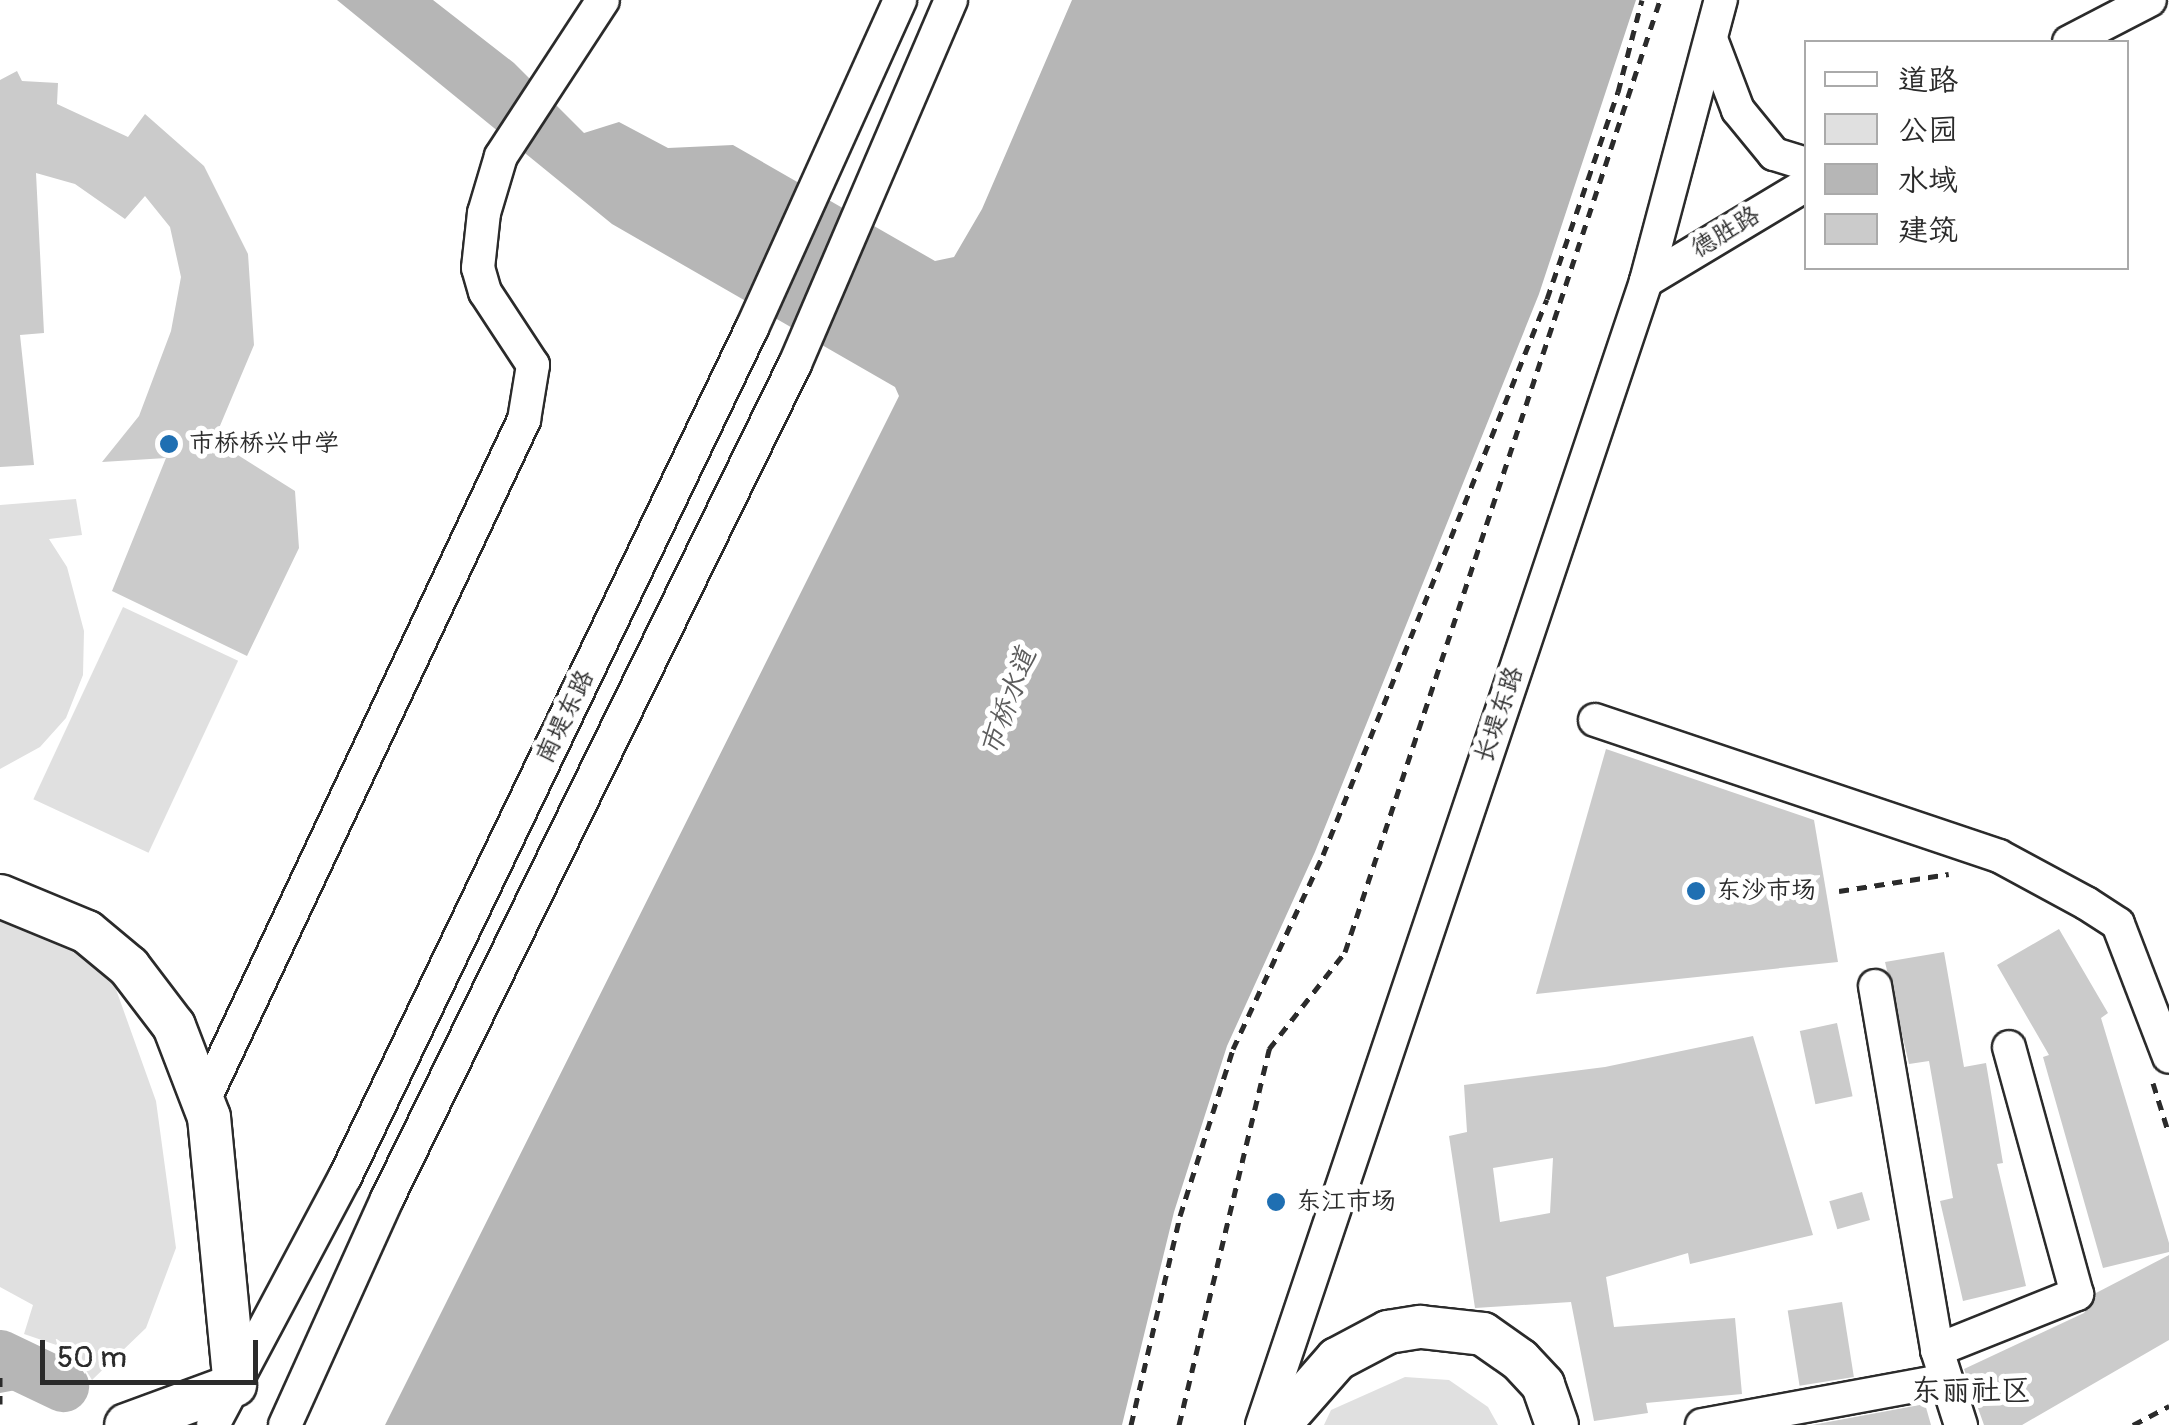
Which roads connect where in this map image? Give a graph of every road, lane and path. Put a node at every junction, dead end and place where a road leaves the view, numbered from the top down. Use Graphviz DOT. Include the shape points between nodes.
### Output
graph roads {
  1 [pos="603,0"];
  2 [pos="900,0"];
  3 [pos="952,0"];
  4 [pos="1642,0"];
  5 [pos="1660,0"];
  6 [pos="1721,0"];
  7 [pos="2150,0"];
  8 [pos="1711,40"];
  9 [pos="2073,40"];
  10 [pos="1804,163"];
  11 [pos="1804,186"];
  12 [pos="1646,280"];
  13 [pos="1596,720"];
  14 [pos="1962,872"];
  15 [pos="1838,891"];
  16 [pos="0,896"];
  17 [pos="1875,986"];
  18 [pos="2010,1047"];
  19 [pos="2160,1068"];
  20 [pos="204,1100"];
  21 [pos="2169,1134"];
  22 [pos="1941,1365"];
  23 [pos="0,1377"];
  24 [pos="235,1386"];
  25 [pos="0,1404"];
  26 [pos="2169,1406"];
  27 [pos="126,1425"];
  28 [pos="213,1425"];
  29 [pos="286,1425"];
  30 [pos="1131,1425"];
  31 [pos="1180,1425"];
  32 [pos="1262,1425"];
  33 [pos="1279,1425"];
  34 [pos="1557,1425"];
  35 [pos="1702,1425"];
  36 [pos="1961,1425"];
  37 [pos="2133,1425"];
  1 -- 20 [label="street" via="501,156 478,268 485,292 533,365 524,420"];
  2 -- 24 [label="street, 南堤东路" via="752,328 344,1177"];
  3 -- 29 [label="street, 南堤东路" via="795,364 396,1182"];
  4 -- 30 [label="path" via="1618,92 1546,299 1323,855 1233,1049 1180,1216"];
  5 -- 31 [label="path" via="1345,952 1269,1048"];
  6 -- 8 [label="street, 长堤东路"];
  7 -- 9 [label="street"];
  8 -- 10 [label="street" via="1738,110 1774,154"];
  8 -- 12 [label="street, 长堤东路"];
  11 -- 12 [label="street, 德胜路"];
  12 -- 32 [label="street, 长堤东路"];
  13 -- 19 [label="street" via="1999,856 2086,903 2118,924"];
  14 -- 15 [label="path"];
  16 -- 20 [label="main road" via="87,932 129,968 174,1026"];
  17 -- 22 [label="street"];
  18 -- 22 [label="street" via="2078,1294"];
  19 -- 21 [label="path"];
  20 -- 24 [label="main road" via="221,1189"];
  22 -- 35 [label="street"];
  22 -- 36 [label="street"];
  23 -- 25 [label="path"];
  24 -- 27 [label="main road"];
  24 -- 28 [label="street, 南堤东路"];
  26 -- 37 [label="path"];
  33 -- 34 [label="main road" via="1321,1372 1388,1332 1421,1327 1483,1334 1543,1385"];
}
